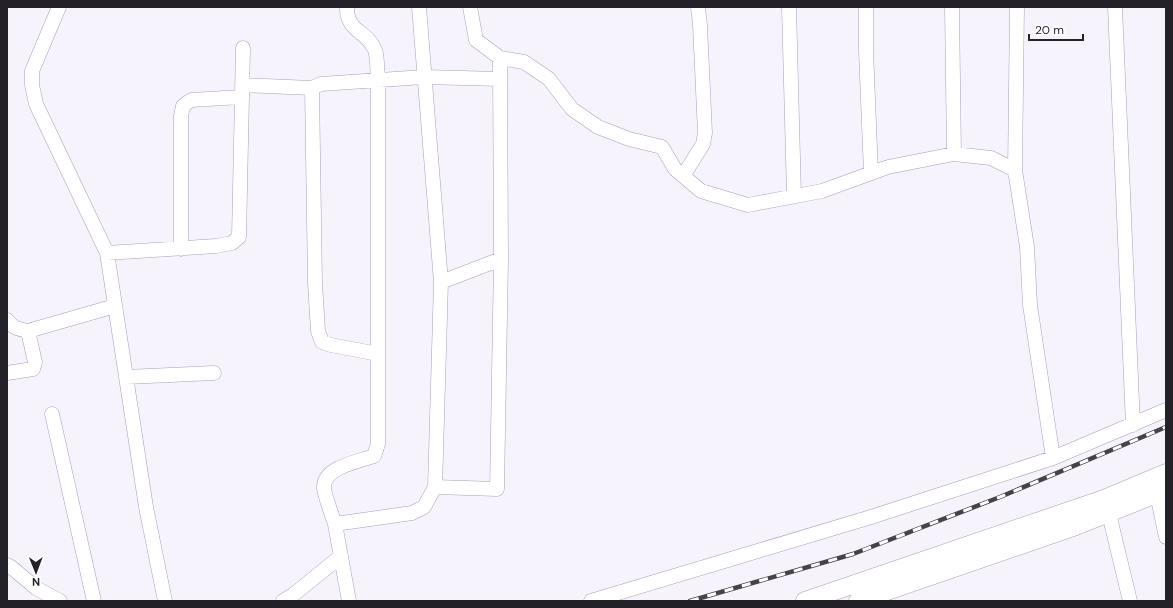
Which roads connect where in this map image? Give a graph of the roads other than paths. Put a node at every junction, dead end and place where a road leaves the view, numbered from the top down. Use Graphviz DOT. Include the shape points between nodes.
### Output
graph roads {
  1 [pos="59,7"];
  2 [pos="347,7"];
  3 [pos="419,7"];
  4 [pos="470,7"];
  5 [pos="698,7"];
  6 [pos="788,7"];
  7 [pos="866,7"];
  8 [pos="952,7"];
  9 [pos="1017,7"];
  10 [pos="1115,7"];
  11 [pos="243,48"];
  12 [pos="500,58"];
  13 [pos="424,78"];
  14 [pos="500,79"];
  15 [pos="378,81"];
  16 [pos="312,88"];
  17 [pos="241,91"];
  18 [pos="954,154"];
  19 [pos="1015,170"];
  20 [pos="871,173"];
  21 [pos="683,176"];
  22 [pos="794,196"];
  23 [pos="181,249"];
  24 [pos="107,253"];
  25 [pos="501,258"];
  26 [pos="441,282"];
  27 [pos="115,306"];
  28 [pos="7,320"];
  29 [pos="28,331"];
  30 [pos="378,354"];
  31 [pos="7,372"];
  32 [pos="214,373"];
  33 [pos="126,377"];
  34 [pos="1166,410"];
  35 [pos="52,414"];
  36 [pos="1132,425"];
  37 [pos="1053,458"];
  38 [pos="1166,473"];
  39 [pos="435,487"];
  40 [pos="1162,492"];
  41 [pos="1109,514"];
  42 [pos="335,524"];
  43 [pos="1166,537"];
  44 [pos="341,556"];
  45 [pos="7,565"];
  46 [pos="892,595"];
  47 [pos="60,601"];
  48 [pos="94,601"];
  49 [pos="165,601"];
  50 [pos="283,601"];
  51 [pos="349,601"];
  52 [pos="591,601"];
  53 [pos="805,601"];
  54 [pos="858,601"];
  55 [pos="1130,601"];
  1 -- 24 [label="street" via="32,71 32,85 36,104"];
  2 -- 15 [label="street" via="349,21 370,41 375,50"];
  3 -- 13 [label="street"];
  4 -- 12 [label="street" via="476,40"];
  5 -- 21 [label="street" via="705,133 703,144"];
  6 -- 22 [label="street"];
  7 -- 20 [label="street"];
  8 -- 18 [label="street"];
  9 -- 19 [label="street"];
  10 -- 36 [label="street"];
  11 -- 17 [label="street"];
  12 -- 14 [label="street"];
  12 -- 21 [label="street" via="524,62 549,79 572,109 598,127 629,139 662,147 675,169"];
  13 -- 14 [label="street"];
  13 -- 15 [label="street"];
  13 -- 26 [label="street"];
  14 -- 25 [label="street"];
  15 -- 16 [label="street" via="321,84"];
  15 -- 30 [label="street"];
  16 -- 17 [label="street"];
  16 -- 30 [label="street" via="318,331 322,342"];
  17 -- 23 [label="street" via="191,100 183,106"];
  17 -- 23 [label="street" via="239,237 232,243"];
  18 -- 19 [label="street" via="991,158"];
  18 -- 20 [label="street" via="888,167"];
  19 -- 37 [label="street" via="1027,247 1030,305"];
  20 -- 22 [label="street" via="822,191"];
  21 -- 22 [label="street" via="701,191 748,205"];
  23 -- 24 [label="street"];
  24 -- 27 [label="street"];
  25 -- 26 [label="street"];
  25 -- 39 [label="street" via="497,489"];
  26 -- 39 [label="street"];
  27 -- 29 [label="street"];
  27 -- 33 [label="street"];
  28 -- 29 [label="street" via="11,326"];
  29 -- 31 [label="street" via="35,362 33,369"];
  30 -- 42 [label="street" via="378,444 374,456 333,470 326,479 324,488"];
  32 -- 33 [label="street"];
  33 -- 49 [label="street" via="146,507"];
  34 -- 36 [label="street"];
  35 -- 48 [label="street"];
  36 -- 37 [label="street"];
  37 -- 52 [label="street" via="871,517"];
  38 -- 53 [label="street" via="1104,499"];
  39 -- 42 [label="street" via="424,507 412,513"];
  40 -- 41 [label="street"];
  40 -- 43 [label="street"];
  41 -- 46 [label="street"];
  41 -- 55 [label="street"];
  42 -- 44 [label="street"];
  44 -- 50 [label="street"];
  44 -- 51 [label="street"];
  45 -- 47 [label="street" via="36,588"];
  46 -- 54 [label="street"];
}
